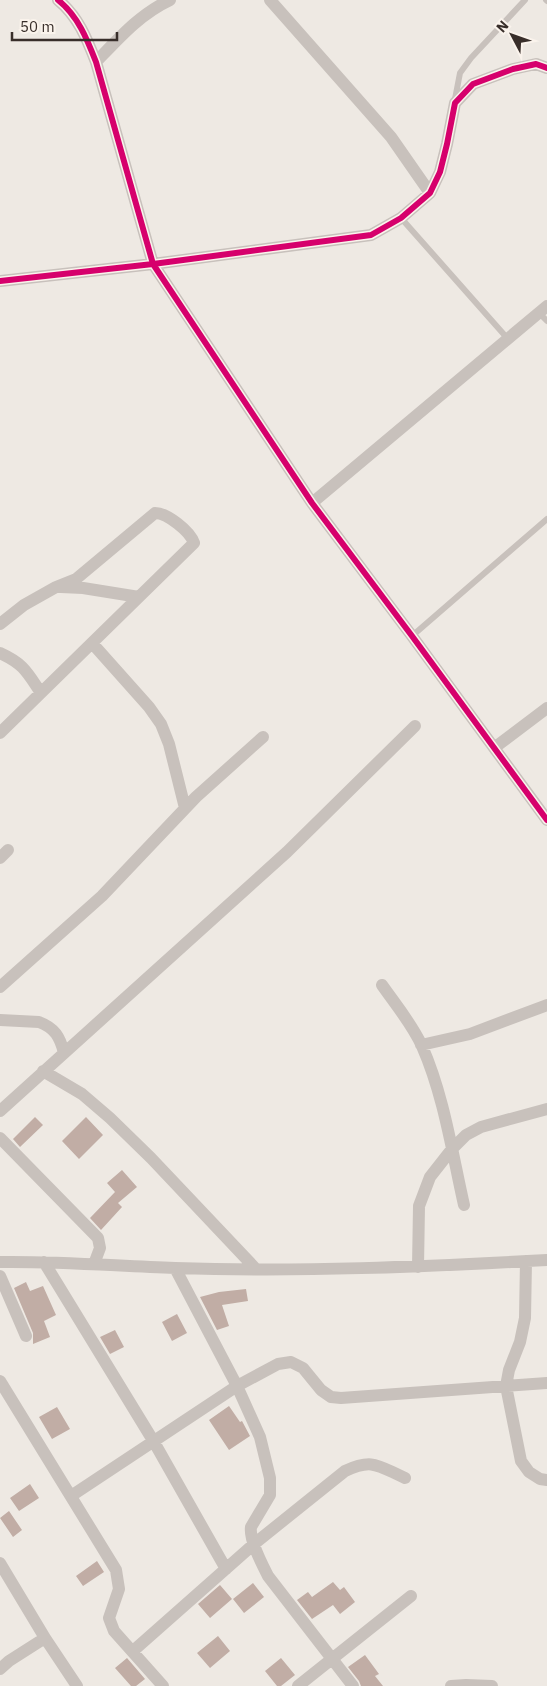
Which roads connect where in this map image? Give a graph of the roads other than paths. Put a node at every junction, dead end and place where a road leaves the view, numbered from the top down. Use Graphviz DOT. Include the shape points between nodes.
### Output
graph roads {
  1 [pos="58,0"];
  2 [pos="170,0"];
  3 [pos="270,0"];
  4 [pos="524,0"];
  5 [pos="96,62"];
  6 [pos="547,68"];
  7 [pos="455,103"];
  8 [pos="430,193"];
  9 [pos="401,218"];
  10 [pos="153,264"];
  11 [pos="0,281"];
  12 [pos="544,313"];
  13 [pos="508,339"];
  14 [pos="312,503"];
  15 [pos="547,518"];
  16 [pos="56,587"];
  17 [pos="139,597"];
  18 [pos="0,624"];
  19 [pos="412,636"];
  20 [pos="92,643"];
  21 [pos="0,653"];
  22 [pos="41,693"];
  23 [pos="547,708"];
  24 [pos="415,726"];
  25 [pos="0,733"];
  26 [pos="263,737"];
  27 [pos="494,748"];
  28 [pos="185,808"];
  29 [pos="547,820"];
  30 [pos="382,985"];
  31 [pos="0,987"];
  32 [pos="547,1006"];
  33 [pos="0,1020"];
  34 [pos="421,1045"];
  35 [pos="64,1053"];
  36 [pos="43,1071"];
  37 [pos="547,1109"];
  38 [pos="0,1111"];
  39 [pos="0,1138"];
  40 [pos="452,1148"];
  41 [pos="464,1205"];
  42 [pos="547,1260"];
  43 [pos="526,1261"];
  44 [pos="0,1262"];
  45 [pos="44,1262"];
  46 [pos="94,1264"];
  47 [pos="418,1267"];
  48 [pos="175,1268"];
  49 [pos="255,1268"];
  50 [pos="0,1276"];
  51 [pos="26,1336"];
  52 [pos="0,1380"];
  53 [pos="547,1383"];
  54 [pos="237,1386"];
  55 [pos="506,1386"];
  56 [pos="154,1442"];
  57 [pos="405,1478"];
  58 [pos="547,1480"];
  59 [pos="71,1496"];
  60 [pos="254,1544"];
  61 [pos="0,1563"];
  62 [pos="226,1569"];
  63 [pos="410,1596"];
  64 [pos="46,1638"];
  65 [pos="133,1651"];
  66 [pos="331,1660"];
  67 [pos="0,1669"];
  68 [pos="77,1686"];
  69 [pos="163,1686"];
  70 [pos="298,1686"];
  71 [pos="353,1686"];
  72 [pos="451,1686"];
  73 [pos="492,1686"];
  1 -- 5 [label="street" via="83,30"];
  2 -- 5 [label="street" via="130,26"];
  3 -- 8 [label="street" via="391,137"];
  4 -- 7 [label="lane" via="460,73"];
  5 -- 10 [label="street"];
  6 -- 7 [label="street" via="536,64 473,84"];
  7 -- 8 [label="street" via="448,144"];
  8 -- 9 [label="street"];
  9 -- 10 [label="street" via="372,235"];
  9 -- 13 [label="lane"];
  10 -- 11 [label="street"];
  10 -- 14 [label="street"];
  12 -- 13 [label="street"];
  13 -- 14 [label="street"];
  14 -- 19 [label="street"];
  15 -- 19 [label="lane"];
  16 -- 17 [label="street"];
  16 -- 17 [label="street" via="76,579 155,514 161,513 187,531 194,543"];
  16 -- 18 [label="street" via="24,604"];
  17 -- 20 [label="street"];
  19 -- 27 [label="street"];
  20 -- 22 [label="street"];
  20 -- 28 [label="street" via="161,724"];
  21 -- 22 [label="street" via="16,660"];
  22 -- 25 [label="street"];
  23 -- 27 [label="street"];
  24 -- 35 [label="street" via="287,852"];
  26 -- 28 [label="street"];
  27 -- 29 [label="street"];
  28 -- 31 [label="street" via="102,896"];
  30 -- 34 [label="street"];
  32 -- 34 [label="street" via="470,1034"];
  33 -- 35 [label="street" via="44,1024 56,1031"];
  34 -- 40 [label="street" via="435,1080"];
  35 -- 36 [label="street"];
  36 -- 38 [label="street"];
  36 -- 49 [label="street" via="82,1094 110,1118"];
  37 -- 40 [label="street" via="481,1127"];
  39 -- 46 [label="street" via="98,1238 100,1248"];
  40 -- 41 [label="street"];
  40 -- 47 [label="street" via="430,1176 419,1206"];
  42 -- 43 [label="street"];
  43 -- 47 [label="street"];
  43 -- 55 [label="street" via="525,1318"];
  44 -- 45 [label="street"];
  45 -- 46 [label="street"];
  45 -- 56 [label="street"];
  46 -- 48 [label="street"];
  47 -- 49 [label="street"];
  48 -- 49 [label="street"];
  48 -- 54 [label="street"];
  50 -- 51 [label="street"];
  52 -- 59 [label="street"];
  53 -- 55 [label="street"];
  54 -- 55 [label="street" via="278,1364 291,1362 303,1368 331,1397"];
  54 -- 56 [label="street"];
  54 -- 60 [label="street" via="260,1437 270,1478 270,1496 251,1527"];
  55 -- 58 [label="street" via="521,1460 529,1472"];
  56 -- 59 [label="street"];
  56 -- 62 [label="street"];
  57 -- 60 [label="street" via="372,1463 358,1464"];
  59 -- 65 [label="street" via="116,1570 119,1588 109,1618 114,1631"];
  60 -- 62 [label="street"];
  60 -- 66 [label="street" via="268,1576"];
  61 -- 64 [label="street"];
  62 -- 65 [label="street"];
  63 -- 66 [label="street"];
  64 -- 67 [label="street"];
  64 -- 68 [label="street"];
  65 -- 69 [label="street"];
  66 -- 70 [label="street"];
  66 -- 71 [label="street"];
  72 -- 73 [label="street"];
}
